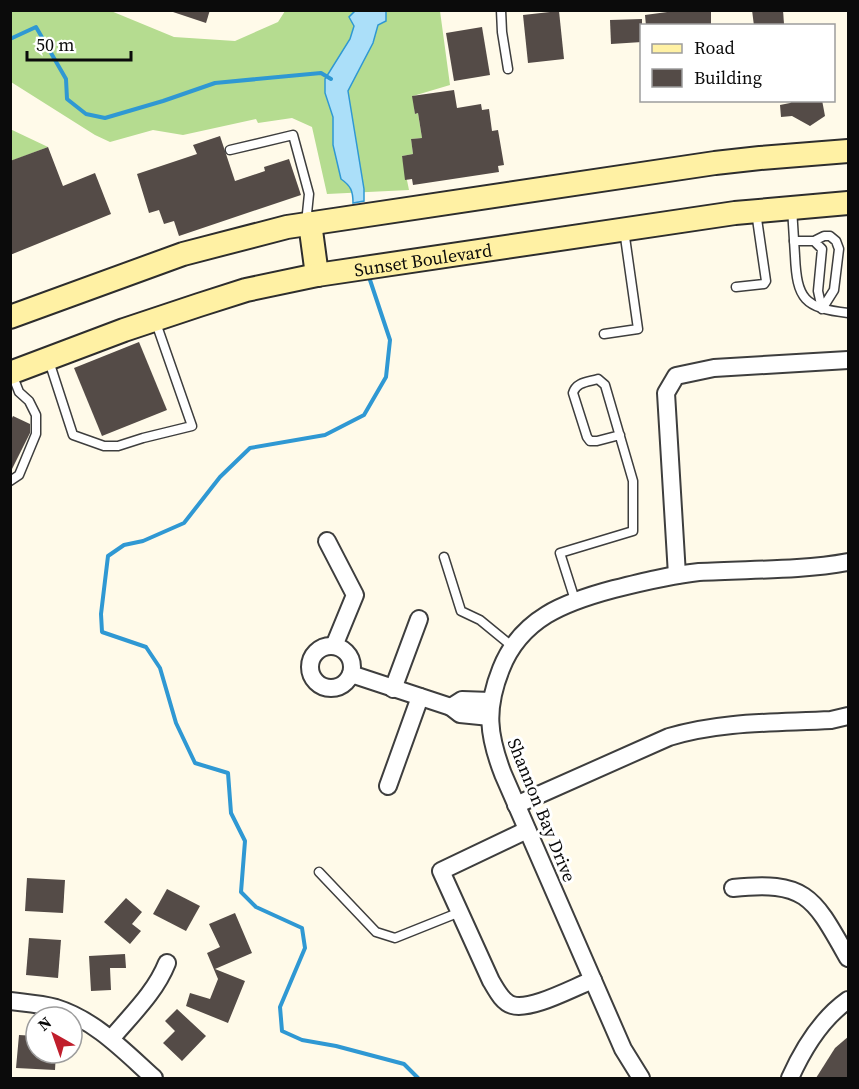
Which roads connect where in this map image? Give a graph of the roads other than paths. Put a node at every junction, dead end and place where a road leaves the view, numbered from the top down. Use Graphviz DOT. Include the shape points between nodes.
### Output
graph roads {
  1 [pos="501,10"];
  2 [pos="507,69"];
  3 [pos="230,150"];
  4 [pos="849,151"];
  5 [pos="849,203"];
  6 [pos="792,208"];
  7 [pos="756,211"];
  8 [pos="308,223"];
  9 [pos="624,230"];
  10 [pos="794,241"];
  11 [pos="814,241"];
  12 [pos="316,275"];
  13 [pos="736,287"];
  14 [pos="822,309"];
  15 [pos="849,313"];
  16 [pos="10,317"];
  17 [pos="154,320"];
  18 [pos="604,334"];
  19 [pos="48,358"];
  20 [pos="849,360"];
  21 [pos="13,379"];
  22 [pos="10,397"];
  23 [pos="620,435"];
  24 [pos="10,481"];
  25 [pos="327,541"];
  26 [pos="444,557"];
  27 [pos="849,562"];
  28 [pos="677,575"];
  29 [pos="575,600"];
  30 [pos="419,619"];
  31 [pos="334,646"];
  32 [pos="513,646"];
  33 [pos="351,674"];
  34 [pos="393,689"];
  35 [pos="420,697"];
  36 [pos="490,709"];
  37 [pos="849,716"];
  38 [pos="388,786"];
  39 [pos="516,806"];
  40 [pos="527,830"];
  41 [pos="319,872"];
  42 [pos="733,888"];
  43 [pos="460,912"];
  44 [pos="849,958"];
  45 [pos="167,963"];
  46 [pos="593,980"];
  47 [pos="849,1000"];
  48 [pos="10,1001"];
  49 [pos="111,1039"];
  50 [pos="154,1078"];
  51 [pos="641,1078"];
  52 [pos="790,1078"];
  1 -- 2 [label="lane"];
  3 -- 8 [label="lane" via="293,135 309,194"];
  4 -- 8 [label="main road" via="714,164"];
  5 -- 6 [label="main road, Sunset Boulevard"];
  6 -- 7 [label="main road, Sunset Boulevard"];
  6 -- 10 [label="lane"];
  7 -- 9 [label="main road, Sunset Boulevard"];
  7 -- 13 [label="lane" via="766,281"];
  8 -- 12 [label="main road"];
  8 -- 16 [label="main road" via="183,254"];
  9 -- 12 [label="main road, Sunset Boulevard"];
  9 -- 18 [label="lane" via="638,329"];
  10 -- 11 [label="lane"];
  10 -- 14 [label="lane" via="799,290"];
  11 -- 14 [label="lane" via="822,249 818,291"];
  11 -- 14 [label="lane" via="830,236 839,249 834,290"];
  12 -- 17 [label="main road, Sunset Boulevard" via="246,290"];
  14 -- 15 [label="lane"];
  17 -- 19 [label="main road, Sunset Boulevard"];
  17 -- 19 [label="lane" via="192,426 118,446 104,446 73,435"];
  19 -- 21 [label="main road, Sunset Boulevard"];
  20 -- 28 [label="street" via="714,368 676,376 666,393"];
  21 -- 22 [label="lane"];
  21 -- 24 [label="lane" via="36,415 36,434 19,475"];
  23 -- 23 [label="lane" via="602,381 574,388 590,441"];
  23 -- 29 [label="lane" via="633,481 633,531 560,553"];
  25 -- 31 [label="street" via="355,595"];
  26 -- 32 [label="lane" via="461,611 480,620"];
  27 -- 28 [label="street, Shannon Bay Drive"];
  28 -- 29 [label="street, Shannon Bay Drive"];
  29 -- 32 [label="street, Shannon Bay Drive" via="535,622"];
  30 -- 34 [label="street"];
  31 -- 33 [label="street" via="350,658"];
  31 -- 33 [label="street" via="315,653 310,660 311,677 316,684 332,689 347,682"];
  32 -- 36 [label="street, Shannon Bay Drive" via="495,683"];
  33 -- 34 [label="street"];
  34 -- 35 [label="street"];
  35 -- 36 [label="street" via="451,707 462,700"];
  35 -- 38 [label="street"];
  36 -- 39 [label="street, Shannon Bay Drive" via="493,749"];
  37 -- 39 [label="street" via="694,730"];
  39 -- 40 [label="street, Shannon Bay Drive"];
  40 -- 43 [label="street" via="441,871"];
  40 -- 46 [label="street, Shannon Bay Drive"];
  41 -- 43 [label="lane" via="376,932 395,938"];
  42 -- 44 [label="street" via="759,885 797,892 814,904"];
  43 -- 46 [label="street" via="490,981 511,1005 529,1005"];
  45 -- 49 [label="street" via="151,993"];
  46 -- 51 [label="street, Shannon Bay Drive" via="623,1049"];
  47 -- 52 [label="street" via="810,1041"];
  48 -- 49 [label="street" via="58,1009"];
  49 -- 50 [label="street"];
}
